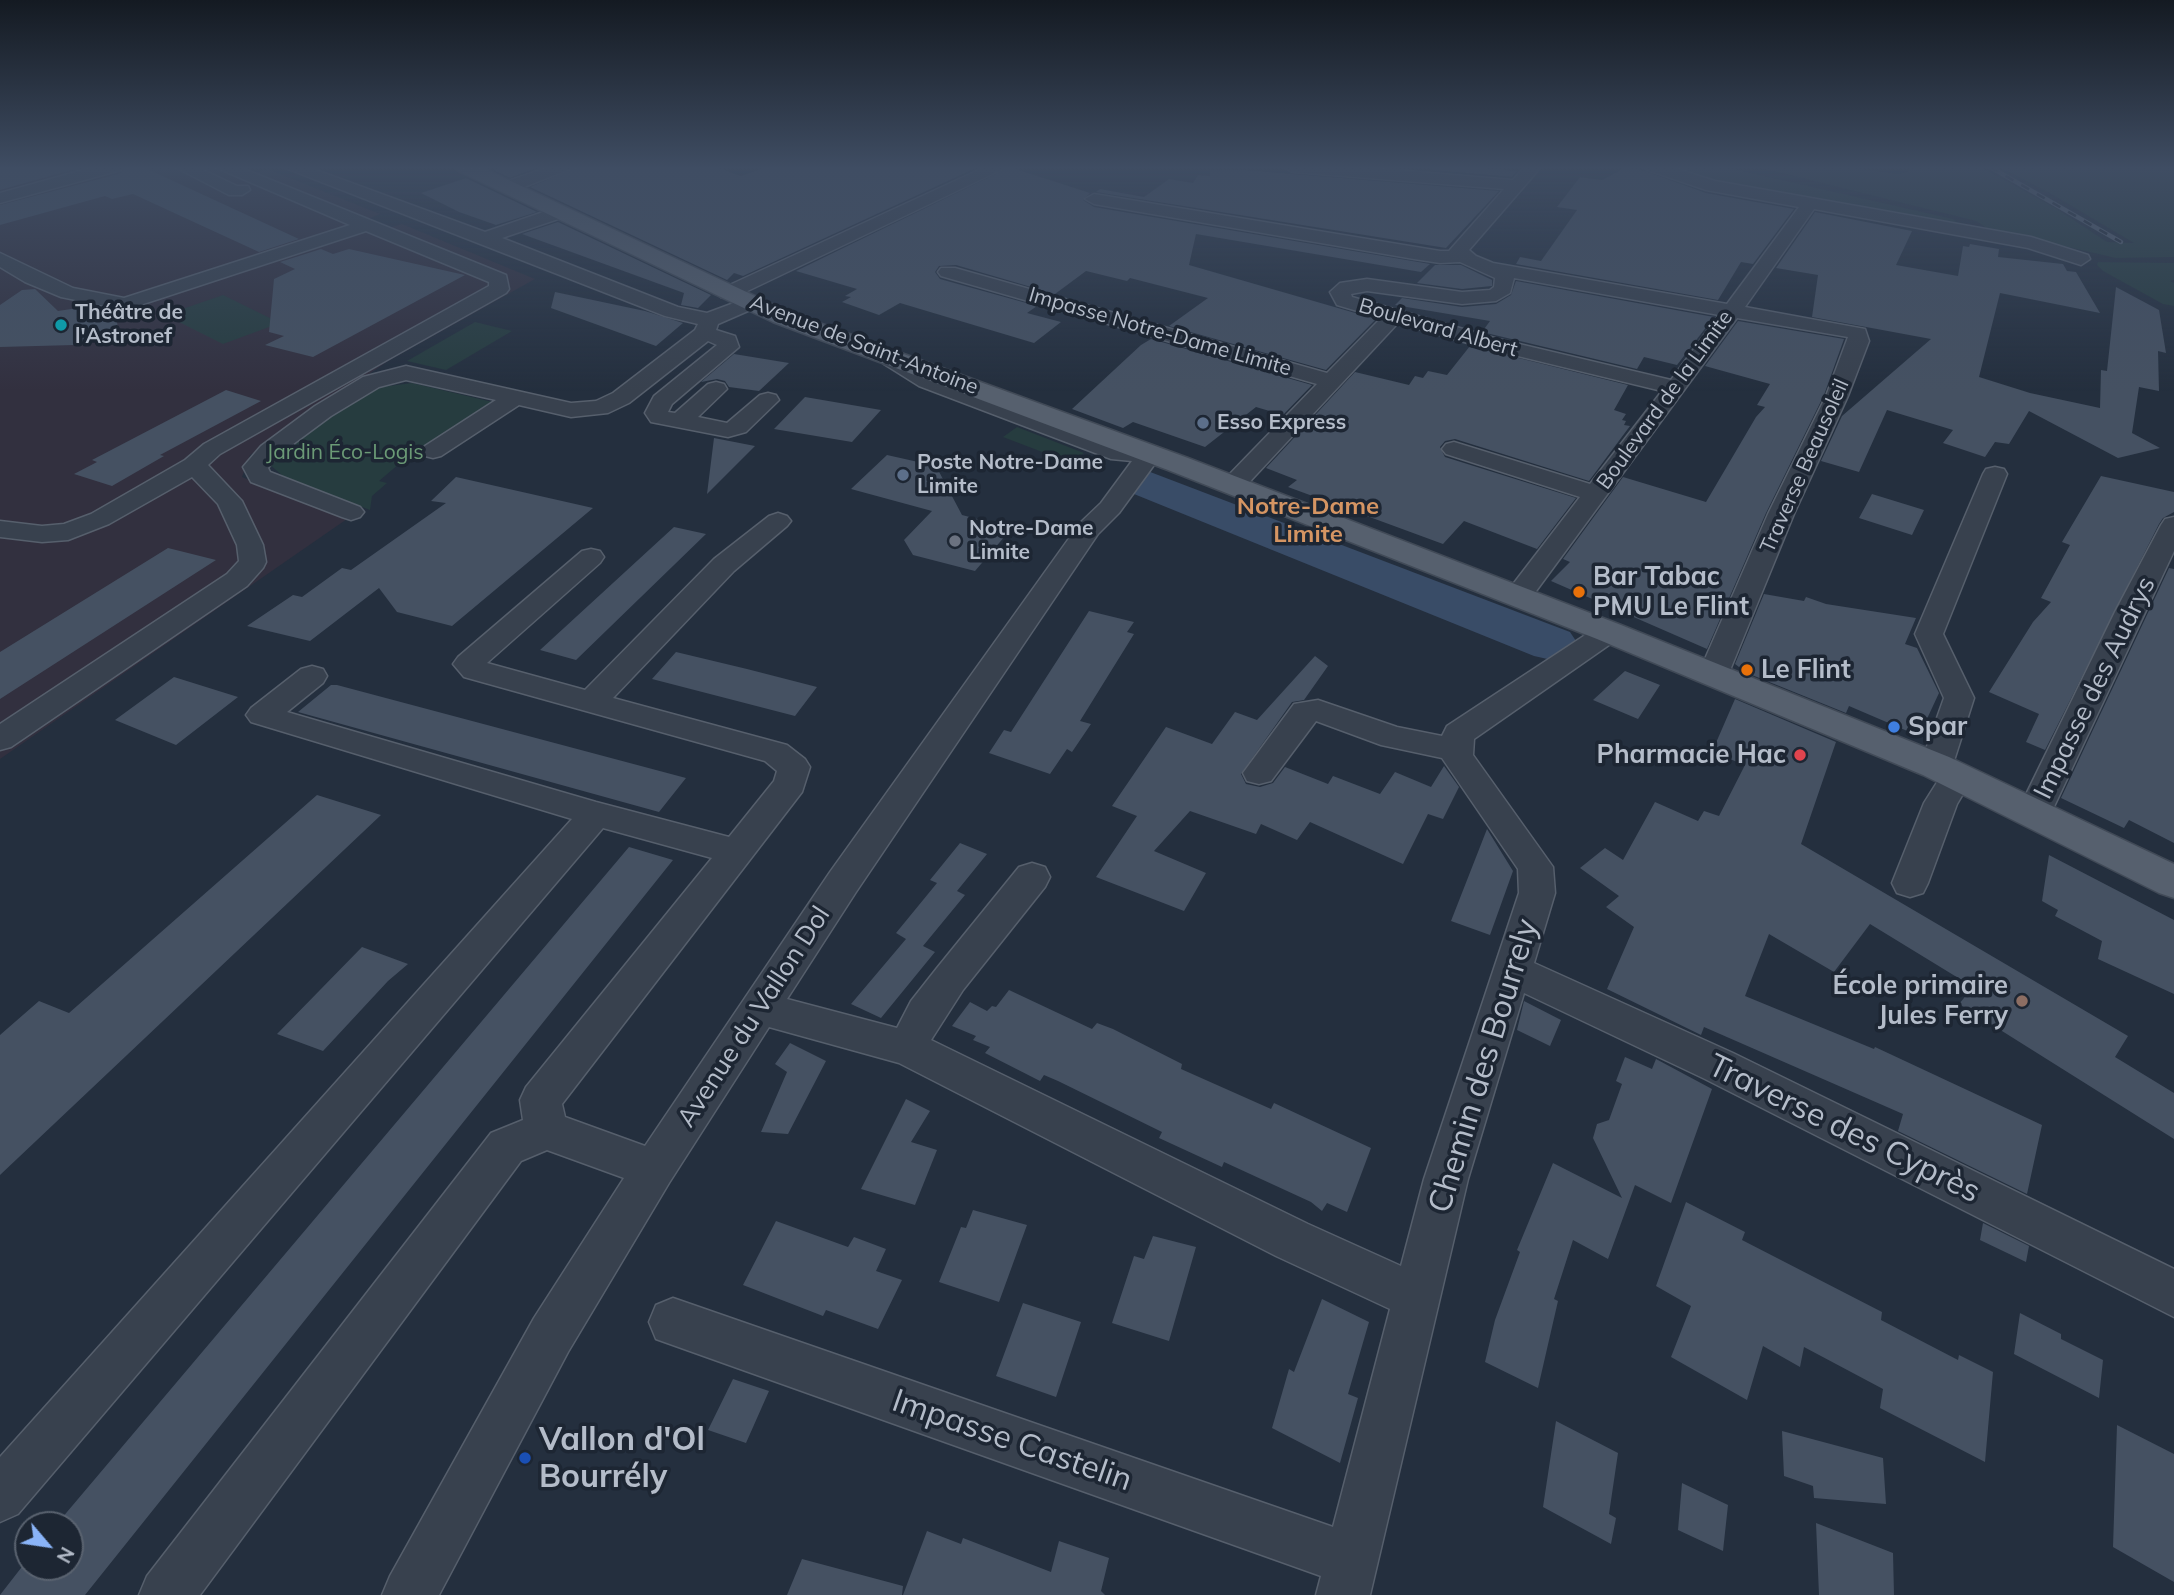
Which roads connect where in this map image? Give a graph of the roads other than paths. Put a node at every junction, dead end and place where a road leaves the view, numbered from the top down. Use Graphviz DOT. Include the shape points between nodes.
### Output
graph roads {
  1 [pos="323,241"];
  2 [pos="408,241"];
  3 [pos="494,241"];
  4 [pos="622,241"];
  5 [pos="851,241"];
  6 [pos="1345,241"];
  7 [pos="1467,241"];
  8 [pos="1782,241"];
  9 [pos="2019,241"];
  10 [pos="1462,256"];
  11 [pos="0,259"];
  12 [pos="2081,259"];
  13 [pos="1493,269"];
  14 [pos="948,272"];
  15 [pos="739,298"];
  16 [pos="1732,309"];
  17 [pos="1393,317"];
  18 [pos="707,326"];
  19 [pos="1331,381"];
  20 [pos="1676,387"];
  21 [pos="716,389"];
  22 [pos="514,398"];
  23 [pos="768,400"];
  24 [pos="680,421"];
  25 [pos="1454,449"];
  26 [pos="433,451"];
  27 [pos="1132,451"];
  28 [pos="194,465"];
  29 [pos="1995,474"];
  30 [pos="1233,485"];
  31 [pos="1596,494"];
  32 [pos="351,512"];
  33 [pos="778,522"];
  34 [pos="2174,525"];
  35 [pos="0,529"];
  36 [pos="591,557"];
  37 [pos="1518,596"];
  38 [pos="1609,632"];
  39 [pos="1713,675"];
  40 [pos="312,676"];
  41 [pos="590,702"];
  42 [pos="0,739"];
  43 [pos="1457,750"];
  44 [pos="1947,772"];
  45 [pos="1259,773"];
  46 [pos="2034,813"];
  47 [pos="596,814"];
  48 [pos="737,852"];
  49 [pos="1032,877"];
  50 [pos="2174,882"];
  51 [pos="1910,883"];
  52 [pos="1512,970"];
  53 [pos="761,1008"];
  54 [pos="907,1048"];
  55 [pos="547,1130"];
  56 [pos="653,1169"];
  57 [pos="2174,1294"];
  58 [pos="1416,1297"];
  59 [pos="673,1322"];
  60 [pos="0,1496"];
  61 [pos="1347,1577"];
  62 [pos="166,1595"];
  63 [pos="409,1595"];
  1 -- 11 [label="street" via="130,311 68,293"];
  2 -- 28 [label="street" via="499,279 499,289 212,449"];
  3 -- 18 [label="street"];
  4 -- 15 [label="main road, Avenue de Saint-Antoine"];
  5 -- 15 [label="street"];
  6 -- 10 [label="street" via="1440,257"];
  7 -- 10 [label="street" via="1458,251"];
  8 -- 16 [label="street, Boulevard de la Limite"];
  9 -- 12 [label="street"];
  10 -- 13 [label="street"];
  13 -- 16 [label="street"];
  13 -- 17 [label="street, Boulevard Albert" via="1505,279 1503,289 1480,298 1367,285 1340,292 1344,301"];
  14 -- 19 [label="street, Impasse Notre-Dame Limite"];
  15 -- 18 [label="street"];
  15 -- 27 [label="main road, Avenue de Saint-Antoine"];
  16 -- 20 [label="street, Boulevard de la Limite"];
  16 -- 39 [label="street, Traverse Beausoleil" via="1858,333 1858,341 1838,396 1781,514"];
  17 -- 19 [label="street"];
  17 -- 20 [label="street, Boulevard Albert"];
  18 -- 22 [label="street" via="621,398 600,408 571,410"];
  18 -- 24 [label="street" via="728,340 728,346 662,401 656,413 659,417"];
  19 -- 30 [label="street"];
  20 -- 31 [label="street, Boulevard de la Limite"];
  21 -- 24 [label="street"];
  22 -- 26 [label="street"];
  22 -- 32 [label="street" via="406,373 371,382 323,411 255,467 260,477"];
  23 -- 24 [label="street" via="738,427 728,430"];
  25 -- 31 [label="street"];
  27 -- 30 [label="main road, Avenue de Saint-Antoine"];
  27 -- 53 [label="street, Avenue du Vallon Dol" via="1110,508 1089,529 843,882"];
  28 -- 35 [label="street" via="100,519 68,532"];
  28 -- 42 [label="street" via="229,501 253,562 237,580"];
  29 -- 44 [label="street" via="1929,634 1959,698"];
  30 -- 37 [label="main road, Avenue de Saint-Antoine"];
  31 -- 37 [label="street, Boulevard de la Limite"];
  33 -- 41 [label="street" via="724,565"];
  34 -- 46 [label="street, Impasse des Audrys"];
  36 -- 41 [label="street" via="468,664 475,670"];
  37 -- 38 [label="main road, Avenue de Saint-Antoine"];
  38 -- 39 [label="main road, Avenue de Saint-Antoine"];
  38 -- 43 [label="street" via="1458,734"];
  39 -- 44 [label="main road, Avenue de Saint-Antoine"];
  40 -- 47 [label="street" via="262,715"];
  41 -- 48 [label="street" via="776,753 794,767 790,784"];
  43 -- 45 [label="street" via="1392,737 1318,710 1305,711"];
  43 -- 52 [label="street, Chemin des Bourrely" via="1535,867 1537,893"];
  44 -- 46 [label="main road, Avenue de Saint-Antoine"];
  44 -- 51 [label="street" via="1941,803"];
  46 -- 50 [label="main road, Avenue de Saint-Antoine"];
  47 -- 48 [label="street"];
  47 -- 60 [label="street"];
  48 -- 55 [label="street" via="541,1100"];
  49 -- 54 [label="street" via="943,987"];
  52 -- 57 [label="street, Traverse des Cyprès" via="1719,1066"];
  52 -- 58 [label="street, Chemin des Bourrely" via="1446,1179"];
  53 -- 54 [label="street"];
  53 -- 56 [label="street, Avenue du Vallon Dol"];
  54 -- 58 [label="street"];
  55 -- 56 [label="street"];
  55 -- 62 [label="street" via="506,1147"];
  56 -- 63 [label="street, Avenue du Vallon Dol" via="544,1347"];
  58 -- 61 [label="street, Chemin des Bourrely"];
  59 -- 61 [label="street, Impasse Castelin"];
}
